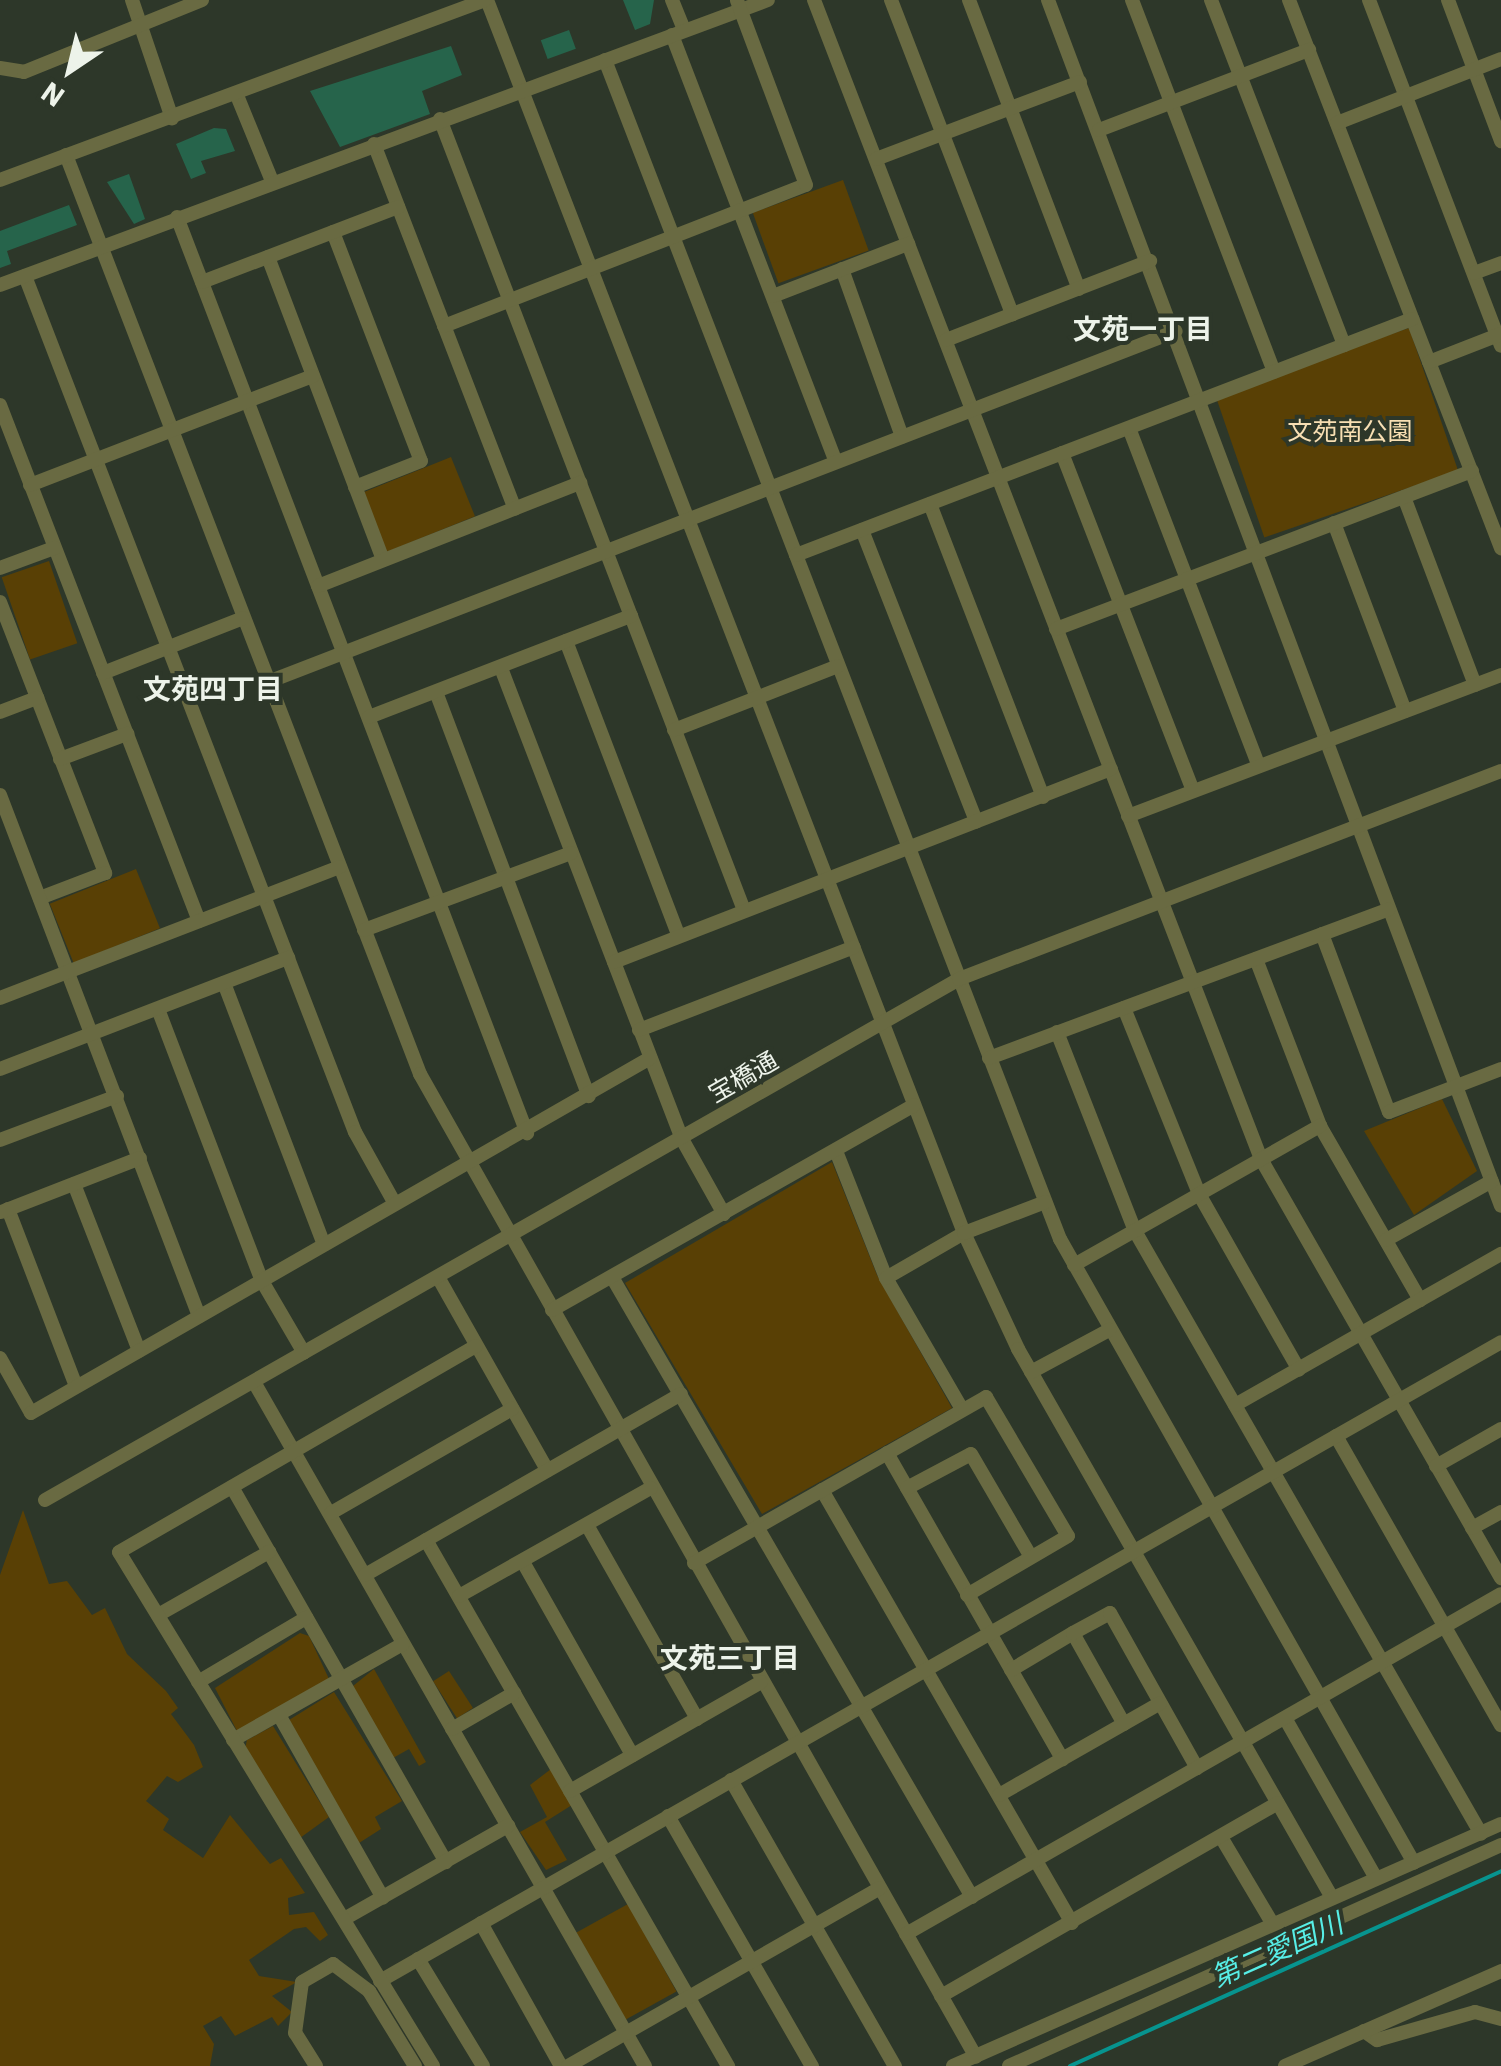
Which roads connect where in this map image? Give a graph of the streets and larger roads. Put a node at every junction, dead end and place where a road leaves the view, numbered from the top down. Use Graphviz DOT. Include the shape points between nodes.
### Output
graph roads {
  1 [pos="132,0"];
  2 [pos="202,0"];
  3 [pos="486,0"];
  4 [pos="672,0"];
  5 [pos="768,0"];
  6 [pos="814,0"];
  7 [pos="891,0"];
  8 [pos="969,0"];
  9 [pos="1048,0"];
  10 [pos="1132,0"];
  11 [pos="1211,0"];
  12 [pos="1289,0"];
  13 [pos="1369,0"];
  14 [pos="1448,0"];
  15 [pos="739,5"];
  16 [pos="142,30"];
  17 [pos="678,32"];
  18 [pos="1309,50"];
  19 [pos="1501,59"];
  20 [pos="605,60"];
  21 [pos="0,68"];
  22 [pos="1474,70"];
  23 [pos="1240,77"];
  24 [pos="1080,82"];
  25 [pos="520,89"];
  26 [pos="236,94"];
  27 [pos="1405,94"];
  28 [pos="1171,103"];
  29 [pos="1009,109"];
  30 [pos="172,118"];
  31 [pos="440,119"];
  32 [pos="1337,123"];
  33 [pos="1099,130"];
  34 [pos="942,135"];
  35 [pos="1501,141"];
  36 [pos="374,144"];
  37 [pos="66,155"];
  38 [pos="876,159"];
  39 [pos="0,180"];
  40 [pos="272,181"];
  41 [pos="398,206"];
  42 [pos="740,212"];
  43 [pos="177,218"];
  44 [pos="333,232"];
  45 [pos="674,237"];
  46 [pos="908,244"];
  47 [pos="101,247"];
  48 [pos="268,257"];
  49 [pos="1150,261"];
  50 [pos="1501,263"];
  51 [pos="842,269"];
  52 [pos="592,270"];
  53 [pos="1474,273"];
  54 [pos="26,276"];
  55 [pos="202,282"];
  56 [pos="0,285"];
  57 [pos="1079,288"];
  58 [pos="772,296"];
  59 [pos="511,301"];
  60 [pos="1012,314"];
  61 [pos="1412,319"];
  62 [pos="444,326"];
  63 [pos="1176,331"];
  64 [pos="1500,339"];
  65 [pos="946,340"];
  66 [pos="1344,345"];
  67 [pos="1429,362"];
  68 [pos="1274,372"];
  69 [pos="313,376"];
  70 [pos="1201,400"];
  71 [pos="246,402"];
  72 [pos="0,405"];
  73 [pos="972,410"];
  74 [pos="1129,428"];
  75 [pos="172,430"];
  76 [pos="902,437"];
  77 [pos="1062,453"];
  78 [pos="96,460"];
  79 [pos="836,462"];
  80 [pos="1472,471"];
  81 [pos="997,478"];
  82 [pos="580,483"];
  83 [pos="30,485"];
  84 [pos="355,487"];
  85 [pos="769,488"];
  86 [pos="1404,497"];
  87 [pos="930,504"];
  88 [pos="515,508"];
  89 [pos="689,519"];
  90 [pos="1334,523"];
  91 [pos="862,530"];
  92 [pos="54,548"];
  93 [pos="1501,548"];
  94 [pos="607,551"];
  95 [pos="1256,553"];
  96 [pos="796,556"];
  97 [pos="383,560"];
  98 [pos="0,568"];
  99 [pos="1188,579"];
  100 [pos="318,586"];
  101 [pos="0,602"];
  102 [pos="1122,604"];
  103 [pos="630,616"];
  104 [pos="244,618"];
  105 [pos="1056,629"];
  106 [pos="566,642"];
  107 [pos="168,647"];
  108 [pos="344,652"];
  109 [pos="838,666"];
  110 [pos="501,668"];
  111 [pos="103,672"];
  112 [pos="1501,676"];
  113 [pos="268,682"];
  114 [pos="1475,685"];
  115 [pos="436,692"];
  116 [pos="37,698"];
  117 [pos="757,698"];
  118 [pos="1405,711"];
  119 [pos="0,712"];
  120 [pos="369,717"];
  121 [pos="674,730"];
  122 [pos="127,734"];
  123 [pos="1324,741"];
  124 [pos="60,759"];
  125 [pos="1259,766"];
  126 [pos="1110,769"];
  127 [pos="1501,771"];
  128 [pos="1193,791"];
  129 [pos="0,794"];
  130 [pos="1043,797"];
  131 [pos="1128,816"];
  132 [pos="976,822"];
  133 [pos="1355,826"];
  134 [pos="909,847"];
  135 [pos="571,853"];
  136 [pos="340,866"];
  137 [pos="827,878"];
  138 [pos="507,880"];
  139 [pos="265,896"];
  140 [pos="40,898"];
  141 [pos="1160,898"];
  142 [pos="439,900"];
  143 [pos="744,910"];
  144 [pos="1388,910"];
  145 [pos="199,921"];
  146 [pos="364,930"];
  147 [pos="1322,934"];
  148 [pos="678,936"];
  149 [pos="854,947"];
  150 [pos="288,958"];
  151 [pos="1256,958"];
  152 [pos="614,962"];
  153 [pos="68,972"];
  154 [pos="959,979"];
  155 [pos="1192,982"];
  156 [pos="224,983"];
  157 [pos="1,995"];
  158 [pos="1124,1008"];
  159 [pos="158,1009"];
  160 [pos="882,1022"];
  161 [pos="639,1030"];
  162 [pos="1057,1032"];
  163 [pos="92,1034"];
  164 [pos="650,1058"];
  165 [pos="989,1058"];
  166 [pos="1501,1068"];
  167 [pos="0,1069"];
  168 [pos="1456,1086"];
  169 [pos="116,1096"];
  170 [pos="588,1096"];
  171 [pos="914,1105"];
  172 [pos="1320,1126"];
  173 [pos="527,1132"];
  174 [pos="682,1138"];
  175 [pos="0,1140"];
  176 [pos="836,1151"];
  177 [pos="140,1158"];
  178 [pos="1261,1159"];
  179 [pos="464,1163"];
  180 [pos="1492,1180"];
  181 [pos="74,1184"];
  182 [pos="1199,1194"];
  183 [pos="1045,1202"];
  184 [pos="395,1204"];
  185 [pos="1501,1206"];
  186 [pos="4,1211"];
  187 [pos="724,1214"];
  188 [pos="1135,1230"];
  189 [pos="964,1233"];
  190 [pos="507,1236"];
  191 [pos="1386,1240"];
  192 [pos="324,1245"];
  193 [pos="1501,1254"];
  194 [pos="1074,1266"];
  195 [pos="438,1277"];
  196 [pos="612,1278"];
  197 [pos="886,1278"];
  198 [pos="262,1280"];
  199 [pos="1420,1300"];
  200 [pos="552,1310"];
  201 [pos="200,1316"];
  202 [pos="1108,1330"];
  203 [pos="1360,1334"];
  204 [pos="1501,1342"];
  205 [pos="476,1346"];
  206 [pos="139,1351"];
  207 [pos="304,1353"];
  208 [pos="0,1358"];
  209 [pos="1299,1370"];
  210 [pos="1032,1372"];
  211 [pos="254,1382"];
  212 [pos="76,1386"];
  213 [pos="681,1394"];
  214 [pos="1398,1400"];
  215 [pos="1235,1405"];
  216 [pos="512,1409"];
  217 [pos="962,1409"];
  218 [pos="619,1428"];
  219 [pos="1501,1429"];
  220 [pos="1336,1436"];
  221 [pos="294,1451"];
  222 [pos="887,1453"];
  223 [pos="1436,1466"];
  224 [pos="548,1470"];
  225 [pos="1274,1471"];
  226 [pos="232,1487"];
  227 [pos="651,1488"];
  228 [pos="907,1488"];
  229 [pos="822,1490"];
  230 [pos="45,1500"];
  231 [pos="1211,1507"];
  232 [pos="1501,1512"];
  233 [pos="331,1513"];
  234 [pos="760,1524"];
  235 [pos="586,1525"];
  236 [pos="1472,1528"];
  237 [pos="426,1540"];
  238 [pos="1134,1551"];
  239 [pos="269,1552"];
  240 [pos="1031,1557"];
  241 [pos="523,1562"];
  242 [pos="694,1563"];
  243 [pos="366,1575"];
  244 [pos="1501,1578"];
  245 [pos="967,1594"];
  246 [pos="1501,1594"];
  247 [pos="459,1596"];
  248 [pos="158,1616"];
  249 [pos="306,1618"];
  250 [pos="1445,1626"];
  251 [pos="989,1633"];
  252 [pos="1073,1634"];
  253 [pos="402,1644"];
  254 [pos="1383,1662"];
  255 [pos="926,1669"];
  256 [pos="1010,1670"];
  257 [pos="340,1680"];
  258 [pos="198,1682"];
  259 [pos="761,1682"];
  260 [pos="514,1693"];
  261 [pos="1320,1698"];
  262 [pos="1160,1703"];
  263 [pos="862,1706"];
  264 [pos="278,1715"];
  265 [pos="1285,1718"];
  266 [pos="696,1719"];
  267 [pos="1124,1724"];
  268 [pos="1501,1725"];
  269 [pos="452,1728"];
  270 [pos="233,1740"];
  271 [pos="1243,1742"];
  272 [pos="797,1743"];
  273 [pos="632,1754"];
  274 [pos="1062,1759"];
  275 [pos="1197,1768"];
  276 [pos="731,1780"];
  277 [pos="570,1791"];
  278 [pos="999,1795"];
  279 [pos="1278,1803"];
  280 [pos="668,1816"];
  281 [pos="1501,1824"];
  282 [pos="508,1826"];
  283 [pos="1480,1834"];
  284 [pos="1221,1837"];
  285 [pos="1501,1845"];
  286 [pos="606,1852"];
  287 [pos="1036,1860"];
  288 [pos="446,1862"];
  289 [pos="1414,1863"];
  290 [pos="1376,1878"];
  291 [pos="544,1888"];
  292 [pos="880,1888"];
  293 [pos="972,1896"];
  294 [pos="1331,1896"];
  295 [pos="383,1898"];
  296 [pos="344,1920"];
  297 [pos="481,1923"];
  298 [pos="1072,1923"];
  299 [pos="1272,1923"];
  300 [pos="815,1926"];
  301 [pos="906,1934"];
  302 [pos="418,1959"];
  303 [pos="752,1962"];
  304 [pos="1501,1971"];
  305 [pos="380,1981"];
  306 [pos="941,1996"];
  307 [pos="689,1998"];
  308 [pos="1501,2019"];
  309 [pos="1364,2031"];
  310 [pos="625,2032"];
  311 [pos="976,2056"];
  312 [pos="316,2066"];
  313 [pos="415,2066"];
  314 [pos="432,2066"];
  315 [pos="484,2066"];
  316 [pos="565,2066"];
  317 [pos="644,2066"];
  318 [pos="728,2066"];
  319 [pos="812,2066"];
  320 [pos="895,2066"];
  321 [pos="953,2066"];
  322 [pos="1009,2066"];
  323 [pos="1285,2066"];
  1 -- 16 [label="street"];
  2 -- 16 [label="street"];
  3 -- 25 [label="street"];
  3 -- 26 [label="street"];
  4 -- 17 [label="street"];
  5 -- 15 [label="street"];
  6 -- 38 [label="street"];
  7 -- 34 [label="street"];
  8 -- 29 [label="street"];
  9 -- 24 [label="street"];
  10 -- 28 [label="street"];
  11 -- 23 [label="street"];
  12 -- 18 [label="street"];
  13 -- 27 [label="street"];
  14 -- 22 [label="street"];
  15 -- 17 [label="street"];
  15 -- 42 [label="street" via="806,185"];
  16 -- 21 [label="street" via="24,72"];
  16 -- 30 [label="street"];
  17 -- 20 [label="street"];
  17 -- 42 [label="street"];
  18 -- 23 [label="street"];
  18 -- 32 [label="street"];
  19 -- 22 [label="street"];
  20 -- 25 [label="street"];
  20 -- 45 [label="street"];
  22 -- 27 [label="street"];
  22 -- 35 [label="street"];
  23 -- 28 [label="street"];
  23 -- 66 [label="street"];
  24 -- 29 [label="street"];
  24 -- 33 [label="street"];
  25 -- 31 [label="street"];
  25 -- 52 [label="street"];
  26 -- 30 [label="street"];
  26 -- 40 [label="street"];
  27 -- 32 [label="street"];
  27 -- 53 [label="street"];
  28 -- 33 [label="street"];
  28 -- 68 [label="street"];
  29 -- 34 [label="street"];
  29 -- 57 [label="street"];
  30 -- 37 [label="street"];
  31 -- 36 [label="street"];
  31 -- 59 [label="street"];
  32 -- 61 [label="street"];
  33 -- 49 [label="street"];
  34 -- 38 [label="street"];
  34 -- 60 [label="street"];
  36 -- 40 [label="street"];
  36 -- 41 [label="street"];
  37 -- 39 [label="street"];
  37 -- 47 [label="street"];
  38 -- 46 [label="street"];
  40 -- 43 [label="street"];
  41 -- 44 [label="street"];
  41 -- 62 [label="street"];
  42 -- 45 [label="street"];
  42 -- 58 [label="street"];
  43 -- 47 [label="street"];
  43 -- 55 [label="street"];
  44 -- 48 [label="street"];
  44 -- 84 [label="street" via="421,462"];
  45 -- 52 [label="street"];
  45 -- 85 [label="street"];
  46 -- 51 [label="street"];
  46 -- 65 [label="street"];
  47 -- 54 [label="street"];
  47 -- 75 [label="street"];
  48 -- 55 [label="street"];
  48 -- 69 [label="street"];
  49 -- 57 [label="street"];
  49 -- 63 [label="street"];
  50 -- 53 [label="street"];
  51 -- 58 [label="street"];
  51 -- 76 [label="street"];
  52 -- 59 [label="street"];
  52 -- 89 [label="street"];
  53 -- 64 [label="street"];
  54 -- 56 [label="street"];
  54 -- 78 [label="street"];
  55 -- 71 [label="street"];
  57 -- 60 [label="street"];
  58 -- 79 [label="street"];
  59 -- 62 [label="street"];
  59 -- 82 [label="street"];
  60 -- 65 [label="street"];
  61 -- 66 [label="street"];
  61 -- 67 [label="street"];
  62 -- 88 [label="street"];
  63 -- 70 [label="street"];
  63 -- 73 [label="street"];
  64 -- 67 [label="street"];
  65 -- 73 [label="street"];
  66 -- 68 [label="street"];
  67 -- 80 [label="street"];
  68 -- 70 [label="street"];
  69 -- 71 [label="street"];
  69 -- 84 [label="street"];
  70 -- 74 [label="street"];
  70 -- 95 [label="street"];
  71 -- 75 [label="street"];
  71 -- 100 [label="street"];
  72 -- 83 [label="street"];
  73 -- 76 [label="street"];
  73 -- 81 [label="street"];
  74 -- 77 [label="street"];
  74 -- 99 [label="street"];
  75 -- 78 [label="street"];
  75 -- 104 [label="street"];
  76 -- 79 [label="street"];
  77 -- 81 [label="street"];
  77 -- 102 [label="street"];
  78 -- 83 [label="street"];
  78 -- 107 [label="street"];
  79 -- 85 [label="street"];
  80 -- 86 [label="street"];
  80 -- 93 [label="street"];
  81 -- 87 [label="street"];
  81 -- 105 [label="street"];
  82 -- 88 [label="street"];
  82 -- 94 [label="street"];
  83 -- 92 [label="street"];
  84 -- 97 [label="street"];
  85 -- 89 [label="street"];
  85 -- 96 [label="street"];
  86 -- 90 [label="street"];
  86 -- 114 [label="street"];
  87 -- 91 [label="street"];
  87 -- 130 [label="street"];
  88 -- 97 [label="street"];
  89 -- 94 [label="street"];
  89 -- 117 [label="street"];
  90 -- 95 [label="street"];
  90 -- 118 [label="street"];
  91 -- 96 [label="street"];
  91 -- 132 [label="street"];
  92 -- 98 [label="street"];
  92 -- 111 [label="street"];
  94 -- 103 [label="street"];
  94 -- 108 [label="street"];
  95 -- 99 [label="street"];
  95 -- 123 [label="street"];
  96 -- 109 [label="street"];
  97 -- 100 [label="street"];
  99 -- 102 [label="street"];
  99 -- 125 [label="street"];
  100 -- 108 [label="street"];
  101 -- 116 [label="street"];
  102 -- 105 [label="street"];
  102 -- 128 [label="street"];
  103 -- 106 [label="street"];
  103 -- 121 [label="street"];
  104 -- 107 [label="street"];
  104 -- 113 [label="street"];
  105 -- 126 [label="street"];
  106 -- 110 [label="street"];
  106 -- 148 [label="street"];
  107 -- 111 [label="street"];
  107 -- 139 [label="street"];
  108 -- 113 [label="street"];
  108 -- 120 [label="street"];
  109 -- 117 [label="street"];
  109 -- 134 [label="street"];
  110 -- 115 [label="street"];
  110 -- 135 [label="street"];
  111 -- 122 [label="street"];
  112 -- 114 [label="street"];
  113 -- 136 [label="street"];
  114 -- 118 [label="street"];
  115 -- 120 [label="street"];
  115 -- 138 [label="street"];
  116 -- 119 [label="street"];
  116 -- 124 [label="street"];
  117 -- 121 [label="street"];
  117 -- 137 [label="street"];
  118 -- 123 [label="street"];
  120 -- 142 [label="street"];
  121 -- 143 [label="street"];
  122 -- 124 [label="street"];
  122 -- 145 [label="street"];
  123 -- 125 [label="street"];
  123 -- 133 [label="street"];
  124 -- 140 [label="street" via="105,873"];
  125 -- 128 [label="street"];
  126 -- 130 [label="street"];
  126 -- 131 [label="street"];
  127 -- 133 [label="street, 宝橋通"];
  128 -- 131 [label="street"];
  129 -- 140 [label="street"];
  130 -- 132 [label="street"];
  131 -- 141 [label="street"];
  132 -- 134 [label="street"];
  133 -- 141 [label="street, 宝橋通"];
  133 -- 144 [label="street"];
  134 -- 137 [label="street"];
  134 -- 154 [label="street"];
  135 -- 138 [label="street"];
  135 -- 152 [label="street"];
  136 -- 139 [label="street"];
  136 -- 146 [label="street"];
  137 -- 143 [label="street"];
  137 -- 149 [label="street"];
  138 -- 142 [label="street"];
  138 -- 170 [label="street"];
  139 -- 145 [label="street"];
  139 -- 150 [label="street"];
  140 -- 153 [label="street"];
  141 -- 154 [label="street, 宝橋通"];
  141 -- 155 [label="street"];
  142 -- 146 [label="street"];
  142 -- 173 [label="street"];
  143 -- 148 [label="street"];
  144 -- 147 [label="street"];
  144 -- 168 [label="street"];
  145 -- 153 [label="street"];
  146 -- 179 [label="street"];
  147 -- 151 [label="street"];
  147 -- 168 [label="street" via="1388,1112"];
  148 -- 152 [label="street"];
  149 -- 160 [label="street"];
  149 -- 161 [label="street"];
  150 -- 156 [label="street"];
  150 -- 184 [label="street" via="355,1132"];
  151 -- 155 [label="street"];
  151 -- 172 [label="street"];
  152 -- 161 [label="street"];
  153 -- 157 [label="street"];
  153 -- 163 [label="street"];
  154 -- 160 [label="street, 宝橋通"];
  154 -- 165 [label="street"];
  155 -- 158 [label="street"];
  155 -- 178 [label="street"];
  156 -- 159 [label="street"];
  156 -- 192 [label="street"];
  158 -- 162 [label="street"];
  158 -- 182 [label="street"];
  159 -- 163 [label="street"];
  159 -- 198 [label="street"];
  160 -- 171 [label="street"];
  160 -- 174 [label="street, 宝橋通"];
  161 -- 164 [label="street"];
  162 -- 165 [label="street"];
  162 -- 188 [label="street"];
  163 -- 167 [label="street"];
  163 -- 169 [label="street"];
  164 -- 170 [label="street"];
  164 -- 174 [label="street"];
  165 -- 183 [label="street"];
  166 -- 168 [label="street"];
  168 -- 180 [label="street"];
  169 -- 175 [label="street"];
  169 -- 177 [label="street"];
  170 -- 173 [label="street"];
  171 -- 176 [label="street"];
  171 -- 189 [label="street"];
  172 -- 178 [label="street"];
  172 -- 191 [label="street"];
  173 -- 179 [label="street"];
  174 -- 187 [label="street"];
  174 -- 190 [label="street, 宝橋通"];
  176 -- 187 [label="street"];
  176 -- 197 [label="street"];
  177 -- 181 [label="street"];
  177 -- 201 [label="street"];
  178 -- 182 [label="street"];
  178 -- 203 [label="street"];
  179 -- 184 [label="street"];
  179 -- 190 [label="street"];
  180 -- 185 [label="street"];
  180 -- 191 [label="street"];
  181 -- 186 [label="street"];
  181 -- 206 [label="street"];
  182 -- 188 [label="street"];
  182 -- 209 [label="street"];
  183 -- 189 [label="street"];
  183 -- 194 [label="street"];
  184 -- 192 [label="street"];
  186 -- 212 [label="street"];
  187 -- 196 [label="street"];
  188 -- 194 [label="street"];
  188 -- 215 [label="street"];
  189 -- 197 [label="street"];
  189 -- 210 [label="street"];
  190 -- 195 [label="street, 宝橋通"];
  190 -- 200 [label="street"];
  191 -- 199 [label="street"];
  192 -- 198 [label="street"];
  193 -- 199 [label="street"];
  194 -- 202 [label="street"];
  195 -- 205 [label="street"];
  195 -- 207 [label="street, 宝橋通"];
  196 -- 200 [label="street"];
  196 -- 213 [label="street"];
  197 -- 217 [label="street"];
  198 -- 201 [label="street"];
  198 -- 207 [label="street"];
  199 -- 203 [label="street"];
  200 -- 218 [label="street"];
  201 -- 206 [label="street"];
  202 -- 210 [label="street"];
  202 -- 231 [label="street"];
  203 -- 209 [label="street"];
  203 -- 214 [label="street"];
  204 -- 214 [label="street"];
  205 -- 216 [label="street"];
  205 -- 221 [label="street"];
  206 -- 212 [label="street"];
  207 -- 211 [label="street, 宝橋通"];
  208 -- 212 [label="street" via="31,1413"];
  209 -- 215 [label="street"];
  210 -- 238 [label="street"];
  211 -- 221 [label="street"];
  211 -- 230 [label="street, 宝橋通"];
  213 -- 218 [label="street"];
  213 -- 234 [label="street"];
  214 -- 220 [label="street"];
  214 -- 223 [label="street"];
  215 -- 225 [label="street"];
  216 -- 224 [label="street"];
  216 -- 233 [label="street"];
  217 -- 222 [label="street"];
  217 -- 240 [label="street" via="986,1397 1068,1536"];
  218 -- 224 [label="street"];
  218 -- 227 [label="street"];
  219 -- 223 [label="street"];
  220 -- 225 [label="street"];
  220 -- 250 [label="street"];
  221 -- 226 [label="street"];
  221 -- 233 [label="street"];
  222 -- 228 [label="street"];
  222 -- 229 [label="street"];
  223 -- 236 [label="street"];
  224 -- 237 [label="street"];
  225 -- 231 [label="street"];
  225 -- 254 [label="street"];
  226 -- 239 [label="street"];
  226 -- 248 [label="street" via="119,1552"];
  227 -- 235 [label="street"];
  227 -- 242 [label="street"];
  228 -- 240 [label="street" via="970,1454"];
  228 -- 245 [label="street"];
  229 -- 234 [label="street"];
  229 -- 255 [label="street"];
  231 -- 238 [label="street"];
  231 -- 261 [label="street"];
  232 -- 236 [label="street"];
  233 -- 243 [label="street"];
  234 -- 242 [label="street"];
  234 -- 263 [label="street"];
  235 -- 241 [label="street"];
  235 -- 266 [label="street"];
  236 -- 244 [label="street"];
  237 -- 243 [label="street"];
  237 -- 247 [label="street"];
  238 -- 251 [label="street"];
  238 -- 271 [label="street"];
  239 -- 248 [label="street"];
  239 -- 249 [label="street"];
  240 -- 245 [label="street"];
  241 -- 247 [label="street"];
  241 -- 273 [label="street"];
  242 -- 259 [label="street"];
  243 -- 253 [label="street"];
  245 -- 251 [label="street"];
  246 -- 250 [label="street"];
  247 -- 260 [label="street"];
  248 -- 258 [label="street"];
  249 -- 257 [label="street"];
  249 -- 258 [label="street"];
  250 -- 254 [label="street"];
  250 -- 268 [label="street"];
  251 -- 255 [label="street"];
  251 -- 256 [label="street"];
  252 -- 256 [label="street"];
  252 -- 262 [label="street" via="1110,1613"];
  252 -- 267 [label="street"];
  253 -- 257 [label="street"];
  253 -- 269 [label="street"];
  254 -- 261 [label="street"];
  254 -- 283 [label="street"];
  255 -- 263 [label="street"];
  255 -- 278 [label="street"];
  256 -- 274 [label="street"];
  257 -- 264 [label="street"];
  257 -- 288 [label="street"];
  258 -- 270 [label="street"];
  259 -- 266 [label="street"];
  259 -- 272 [label="street"];
  260 -- 269 [label="street"];
  260 -- 277 [label="street"];
  261 -- 265 [label="street"];
  261 -- 289 [label="street"];
  262 -- 267 [label="street"];
  262 -- 275 [label="street"];
  263 -- 272 [label="street"];
  263 -- 293 [label="street"];
  264 -- 270 [label="street"];
  264 -- 295 [label="street"];
  265 -- 271 [label="street"];
  265 -- 290 [label="street"];
  266 -- 273 [label="street"];
  267 -- 274 [label="street"];
  269 -- 282 [label="street"];
  270 -- 296 [label="street"];
  271 -- 275 [label="street"];
  271 -- 279 [label="street"];
  272 -- 276 [label="street"];
  272 -- 292 [label="street"];
  273 -- 277 [label="street"];
  274 -- 278 [label="street"];
  275 -- 287 [label="street"];
  276 -- 280 [label="street"];
  276 -- 300 [label="street"];
  277 -- 286 [label="street"];
  278 -- 287 [label="street"];
  279 -- 284 [label="street"];
  279 -- 294 [label="street"];
  280 -- 286 [label="street"];
  280 -- 303 [label="street"];
  281 -- 283 [label="street"];
  282 -- 288 [label="street"];
  282 -- 291 [label="street"];
  283 -- 289 [label="street"];
  284 -- 298 [label="street"];
  284 -- 299 [label="street"];
  285 -- 322 [label="street"];
  286 -- 291 [label="street"];
  286 -- 307 [label="street"];
  287 -- 293 [label="street"];
  287 -- 298 [label="street"];
  288 -- 295 [label="street"];
  289 -- 290 [label="street"];
  290 -- 294 [label="street"];
  291 -- 297 [label="street"];
  291 -- 310 [label="street"];
  292 -- 300 [label="street"];
  292 -- 301 [label="street"];
  293 -- 301 [label="street"];
  294 -- 299 [label="street"];
  295 -- 296 [label="street"];
  296 -- 305 [label="street"];
  297 -- 302 [label="street"];
  297 -- 316 [label="street"];
  298 -- 306 [label="street"];
  299 -- 311 [label="street"];
  300 -- 303 [label="street"];
  300 -- 320 [label="street"];
  301 -- 306 [label="street"];
  302 -- 305 [label="street"];
  302 -- 315 [label="street"];
  303 -- 307 [label="street"];
  303 -- 319 [label="street"];
  304 -- 309 [label="street"];
  305 -- 314 [label="street"];
  306 -- 311 [label="street"];
  307 -- 310 [label="street"];
  307 -- 318 [label="street"];
  308 -- 309 [label="street" via="1475,2012 1377,2040"];
  309 -- 323 [label="street"];
  310 -- 316 [label="street"];
  310 -- 317 [label="street"];
  311 -- 321 [label="street"];
  312 -- 313 [label="street" via="296,2033 302,1982 333,1964 369,1991"];
}
